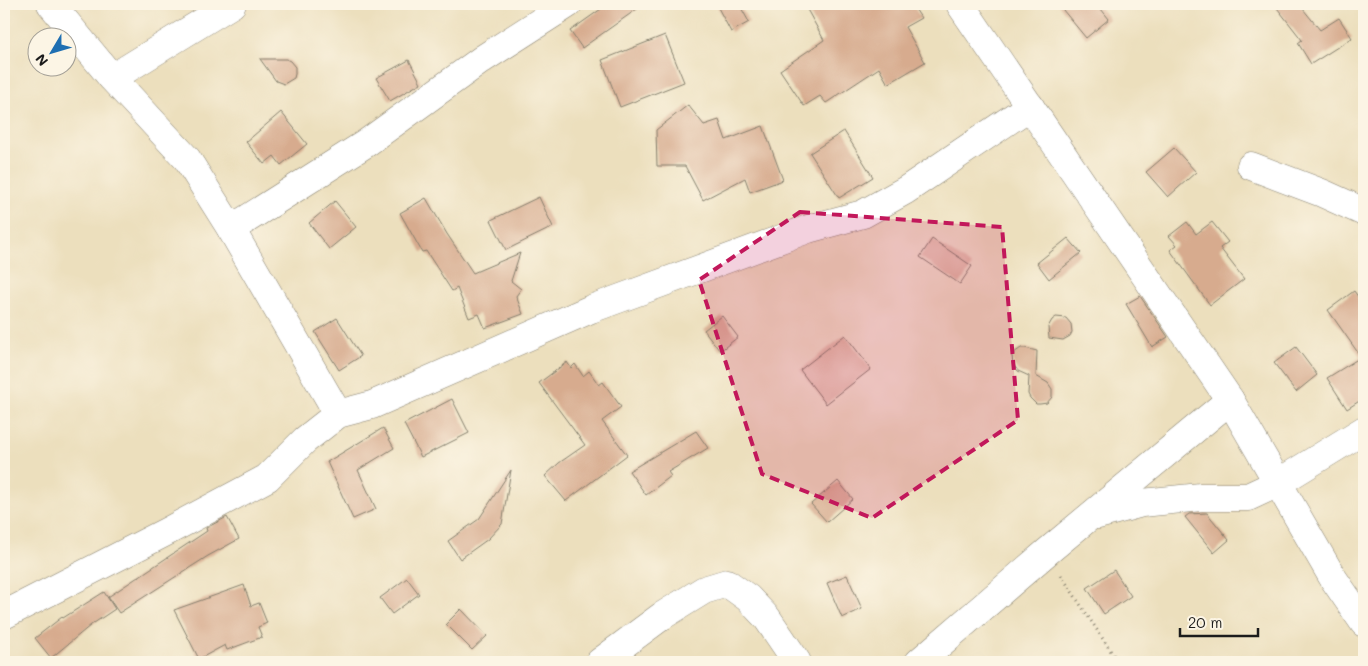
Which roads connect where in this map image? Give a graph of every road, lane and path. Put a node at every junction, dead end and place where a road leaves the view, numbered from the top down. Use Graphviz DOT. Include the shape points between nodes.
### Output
graph roads {
  1 [pos="51,4"];
  2 [pos="232,4"];
  3 [pos="568,4"];
  4 [pos="960,4"];
  5 [pos="112,78"];
  6 [pos="1030,106"];
  7 [pos="1251,166"];
  8 [pos="1364,212"];
  9 [pos="230,229"];
  10 [pos="1230,400"];
  11 [pos="338,414"];
  12 [pos="1364,430"];
  13 [pos="1278,483"];
  14 [pos="1088,518"];
  15 [pos="1046,552"];
  16 [pos="4,615"];
  17 [pos="1364,623"];
  18 [pos="600,662"];
  19 [pos="797,662"];
  20 [pos="919,662"];
  21 [pos="1118,662"];
  1 -- 5 [label="street"];
  2 -- 5 [label="street"];
  3 -- 9 [label="street" via="484,58 365,144"];
  4 -- 6 [label="street"];
  5 -- 9 [label="street" via="187,159"];
  6 -- 10 [label="street"];
  6 -- 11 [label="street" via="906,190 863,214 808,229 592,309 372,405"];
  7 -- 8 [label="street"];
  9 -- 11 [label="street"];
  10 -- 13 [label="street"];
  10 -- 14 [label="street"];
  11 -- 16 [label="street" via="305,440 267,478"];
  12 -- 13 [label="street"];
  13 -- 14 [label="street" via="1248,497 1202,497 1142,503"];
  13 -- 17 [label="street"];
  14 -- 15 [label="street"];
  15 -- 20 [label="street"];
  15 -- 21 [label="path"];
  18 -- 19 [label="street" via="687,600 704,590 727,583 748,598 767,618"];
}
